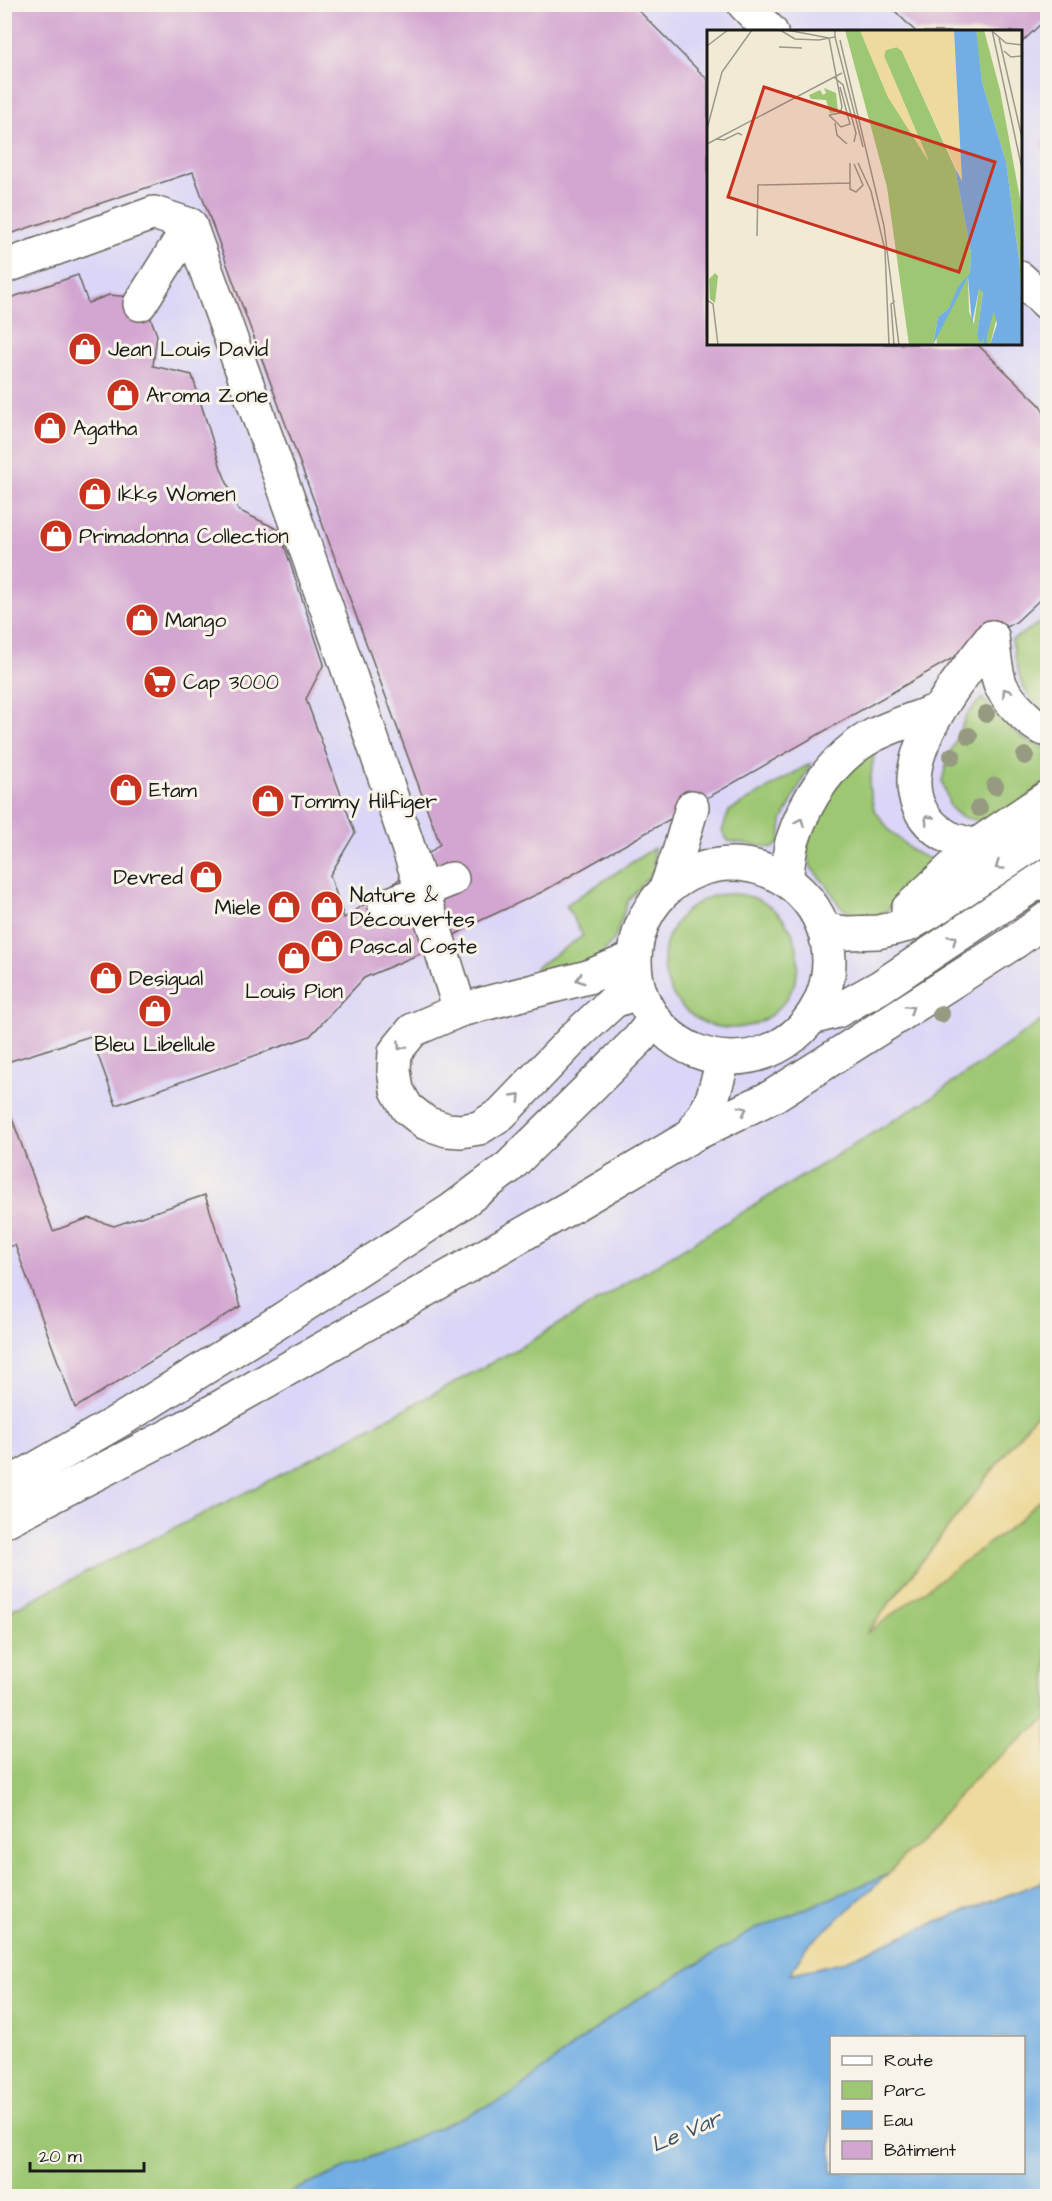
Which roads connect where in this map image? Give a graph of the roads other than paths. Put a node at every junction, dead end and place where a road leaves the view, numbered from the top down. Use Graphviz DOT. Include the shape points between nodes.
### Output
graph roads {
  1 [pos="744,4"];
  2 [pos="769,30"];
  3 [pos="190,225"];
  4 [pos="4,267"];
  5 [pos="1022,280"];
  6 [pos="140,304"];
  7 [pos="1047,304"];
  8 [pos="938,710"];
  9 [pos="1047,730"];
  10 [pos="1047,797"];
  11 [pos="692,807"];
  12 [pos="1047,834"];
  13 [pos="975,846"];
  14 [pos="1047,875"];
  15 [pos="786,879"];
  16 [pos="438,885"];
  17 [pos="666,888"];
  18 [pos="385,906"];
  19 [pos="1047,918"];
  20 [pos="825,930"];
  21 [pos="878,932"];
  22 [pos="634,958"];
  23 [pos="639,992"];
  24 [pos="460,1010"];
  25 [pos="811,1018"];
  26 [pos="654,1020"];
  27 [pos="724,1058"];
  28 [pos="691,1136"];
  29 [pos="4,1487"];
  30 [pos="4,1521"];
  1 -- 2 [label="street"];
  3 -- 4 [label="street" via="154,213"];
  3 -- 6 [label="street"];
  3 -- 16 [label="street" via="288,497"];
  5 -- 7 [label="street"];
  9 -- 8 [label="street, one-way" via="1020,711 1001,687 992,637"];
  13 -- 8 [label="street, one-way" via="949,837 916,805 914,773 919,747"];
  15 -- 8 [label="street, one-way" via="792,843 810,799 837,762 874,735"];
  10 -- 13 [label="street"];
  11 -- 17 [label="street"];
  12 -- 21 [label="street, one-way" via="930,912 908,924"];
  13 -- 21 [label="street" via="903,914"];
  25 -- 14 [label="street, one-way" via="837,1011 880,987"];
  15 -- 17 [label="street" via="756,866 724,863 693,871"];
  15 -- 20 [label="street" via="809,901"];
  16 -- 18 [label="street"];
  16 -- 24 [label="street"];
  17 -- 22 [label="street" via="649,908 638,932"];
  28 -- 19 [label="street, one-way" via="773,1096"];
  20 -- 21 [label="street"];
  20 -- 25 [label="street" via="830,962 825,992"];
  22 -- 23 [label="street"];
  22 -- 24 [label="street, one-way" via="588,977"];
  24 -- 23 [label="street, one-way" via="412,1030 395,1052 394,1070 397,1090 407,1108 426,1123 461,1131 479,1128 501,1114 614,1001"];
  23 -- 26 [label="street"];
  25 -- 27 [label="street" via="790,1040 763,1054"];
  26 -- 27 [label="street" via="676,1041 704,1055"];
  26 -- 29 [label="street" via="509,1167 453,1209 272,1326"];
  27 -- 28 [label="street" via="711,1103"];
  28 -- 30 [label="street" via="183,1428"];
}
